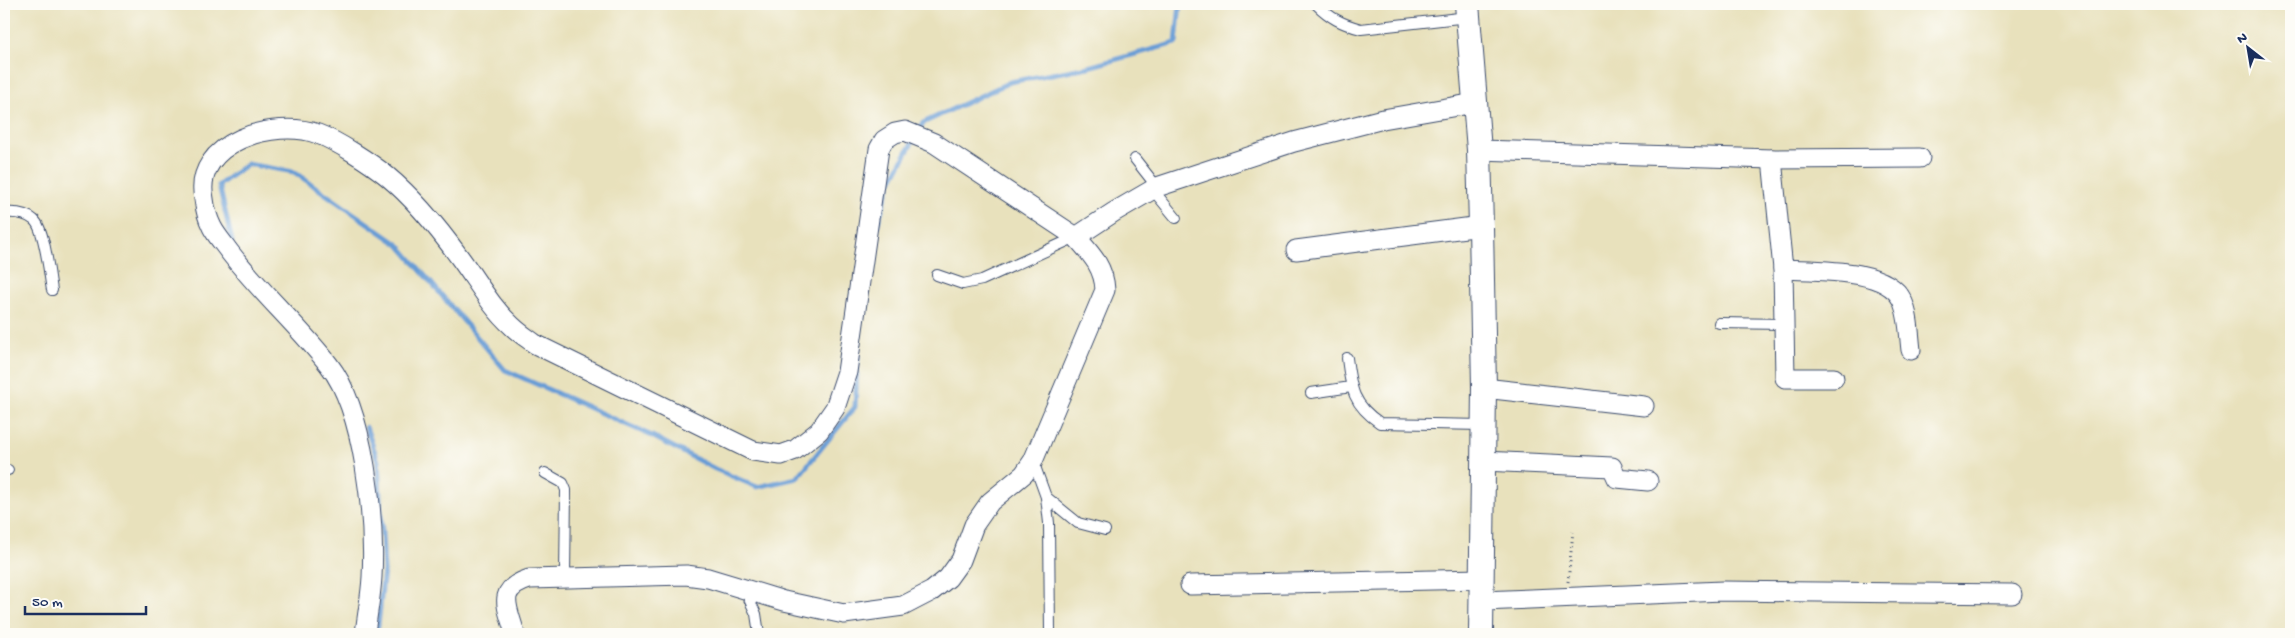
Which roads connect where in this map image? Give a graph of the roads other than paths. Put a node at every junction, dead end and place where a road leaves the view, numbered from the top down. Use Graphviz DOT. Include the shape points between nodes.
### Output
graph roads {
  1 [pos="1316,4"];
  2 [pos="1468,10"];
  3 [pos="1475,103"];
  4 [pos="1479,150"];
  5 [pos="1920,158"];
  6 [pos="1772,159"];
  7 [pos="1135,160"];
  8 [pos="1155,188"];
  9 [pos="4,213"];
  10 [pos="1176,218"];
  11 [pos="1481,226"];
  12 [pos="1076,237"];
  13 [pos="1296,250"];
  14 [pos="1783,269"];
  15 [pos="937,275"];
  16 [pos="52,290"];
  17 [pos="1719,323"];
  18 [pos="1784,324"];
  19 [pos="1911,350"];
  20 [pos="1347,358"];
  21 [pos="1834,378"];
  22 [pos="1351,387"];
  23 [pos="1484,388"];
  24 [pos="1311,393"];
  25 [pos="1644,406"];
  26 [pos="1483,425"];
  27 [pos="1483,461"];
  28 [pos="1033,462"];
  29 [pos="545,474"];
  30 [pos="1648,481"];
  31 [pos="1046,497"];
  32 [pos="1105,530"];
  33 [pos="565,576"];
  34 [pos="1190,585"];
  35 [pos="744,588"];
  36 [pos="1482,590"];
  37 [pos="2012,594"];
  38 [pos="365,634"];
  39 [pos="515,634"];
  40 [pos="759,634"];
  41 [pos="1050,634"];
  42 [pos="1481,634"];
  1 -- 2 [label="lane" via="1344,25 1361,29"];
  2 -- 3 [label="street"];
  3 -- 4 [label="street"];
  3 -- 8 [label="street" via="1383,119 1294,142"];
  4 -- 6 [label="street"];
  4 -- 11 [label="street"];
  5 -- 6 [label="street"];
  6 -- 14 [label="street"];
  7 -- 8 [label="lane"];
  8 -- 10 [label="lane"];
  8 -- 12 [label="street"];
  9 -- 16 [label="lane" via="25,214 36,221 42,235"];
  11 -- 13 [label="street"];
  11 -- 23 [label="street"];
  12 -- 15 [label="lane" via="982,280 963,284"];
  12 -- 28 [label="street" via="1098,263 1105,277 1105,290"];
  12 -- 38 [label="street" via="934,143 905,131 884,140 879,149 846,372 835,408 819,431 796,450 781,455 752,451 535,344 494,307 458,256 407,195 386,176 318,134 283,127 240,138 214,156 202,177 203,198 211,226 241,267 343,386 357,423 371,530 372,577"];
  14 -- 18 [label="street"];
  14 -- 19 [label="street" via="1871,276 1890,288 1901,298"];
  17 -- 18 [label="lane"];
  18 -- 21 [label="street" via="1785,378"];
  20 -- 22 [label="lane"];
  22 -- 24 [label="lane"];
  22 -- 26 [label="lane" via="1361,408 1380,423"];
  23 -- 25 [label="street"];
  23 -- 26 [label="street"];
  26 -- 27 [label="street"];
  27 -- 30 [label="street" via="1612,468 1617,478"];
  27 -- 36 [label="street"];
  28 -- 31 [label="lane"];
  28 -- 35 [label="street" via="1024,474 990,502 974,525 961,560 948,578 904,606 844,614 784,601"];
  29 -- 33 [label="lane" via="563,483 566,490"];
  31 -- 32 [label="lane" via="1078,523"];
  31 -- 41 [label="lane"];
  33 -- 35 [label="street" via="686,575"];
  33 -- 39 [label="street" via="529,579 508,591 506,602"];
  34 -- 36 [label="street"];
  35 -- 40 [label="lane" via="756,614"];
  36 -- 37 [label="street" via="1566,598 1723,591"];
  36 -- 42 [label="street"];
}
